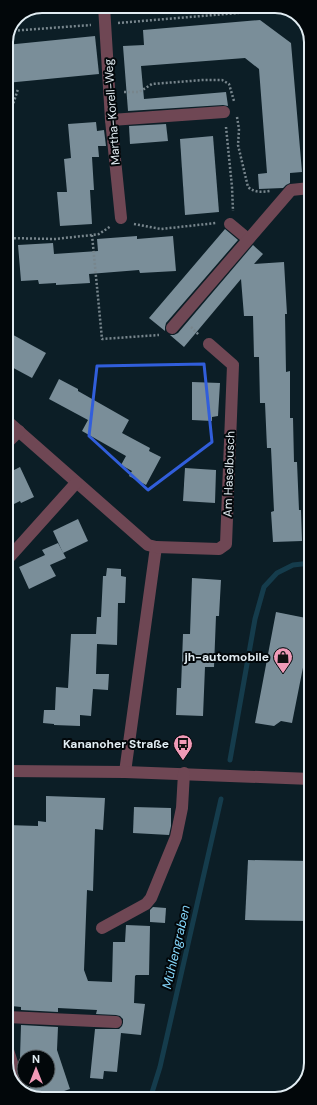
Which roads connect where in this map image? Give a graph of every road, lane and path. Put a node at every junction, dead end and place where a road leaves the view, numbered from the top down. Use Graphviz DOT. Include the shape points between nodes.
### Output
graph roads {
  1 [pos="104,13"];
  2 [pos="238,13"];
  3 [pos="105,24"];
  4 [pos="15,31"];
  5 [pos="18,89"];
  6 [pos="13,104"];
  7 [pos="224,112"];
  8 [pos="111,120"];
  9 [pos="304,189"];
  10 [pos="121,218"];
  11 [pos="227,220"];
  12 [pos="92,235"];
  13 [pos="13,238"];
  14 [pos="248,239"];
  15 [pos="180,318"];
  16 [pos="172,328"];
  17 [pos="209,344"];
  18 [pos="13,426"];
  19 [pos="19,431"];
  20 [pos="13,437"];
  21 [pos="76,483"];
  22 [pos="156,547"];
  23 [pos="13,553"];
  24 [pos="13,771"];
  25 [pos="125,772"];
  26 [pos="184,774"];
  27 [pos="304,779"];
  28 [pos="102,928"];
  29 [pos="13,1018"];
  30 [pos="116,1022"];
  1 -- 3 [label="street, Martha-Korell-Weg"];
  2 -- 3 [label="path"];
  3 -- 4 [label="path"];
  3 -- 8 [label="street, Martha-Korell-Weg"];
  5 -- 6 [label="path"];
  7 -- 8 [label="street"];
  7 -- 11 [label="path" via="231,174"];
  8 -- 10 [label="street, Martha-Korell-Weg"];
  9 -- 14 [label="street" via="291,190"];
  10 -- 11 [label="path" via="136,225 161,229"];
  10 -- 12 [label="path" via="99,234"];
  11 -- 14 [label="street"];
  12 -- 13 [label="path" via="55,239"];
  12 -- 16 [label="path" via="102,339 160,335"];
  14 -- 15 [label="street"];
  15 -- 16 [label="street"];
  15 -- 17 [label="path"];
  17 -- 22 [label="street, Am Haselbusch" via="233,365 226,544 219,549"];
  18 -- 19 [label="street, Am Haselbusch"];
  19 -- 20 [label="street"];
  19 -- 21 [label="street, Am Haselbusch"];
  21 -- 22 [label="street, Am Haselbusch" via="148,545"];
  21 -- 23 [label="street"];
  22 -- 25 [label="street"];
  24 -- 25 [label="street"];
  25 -- 26 [label="street"];
  26 -- 27 [label="street"];
  26 -- 28 [label="street" via="182,808 176,837 151,898 146,904"];
  29 -- 30 [label="street"];
}
